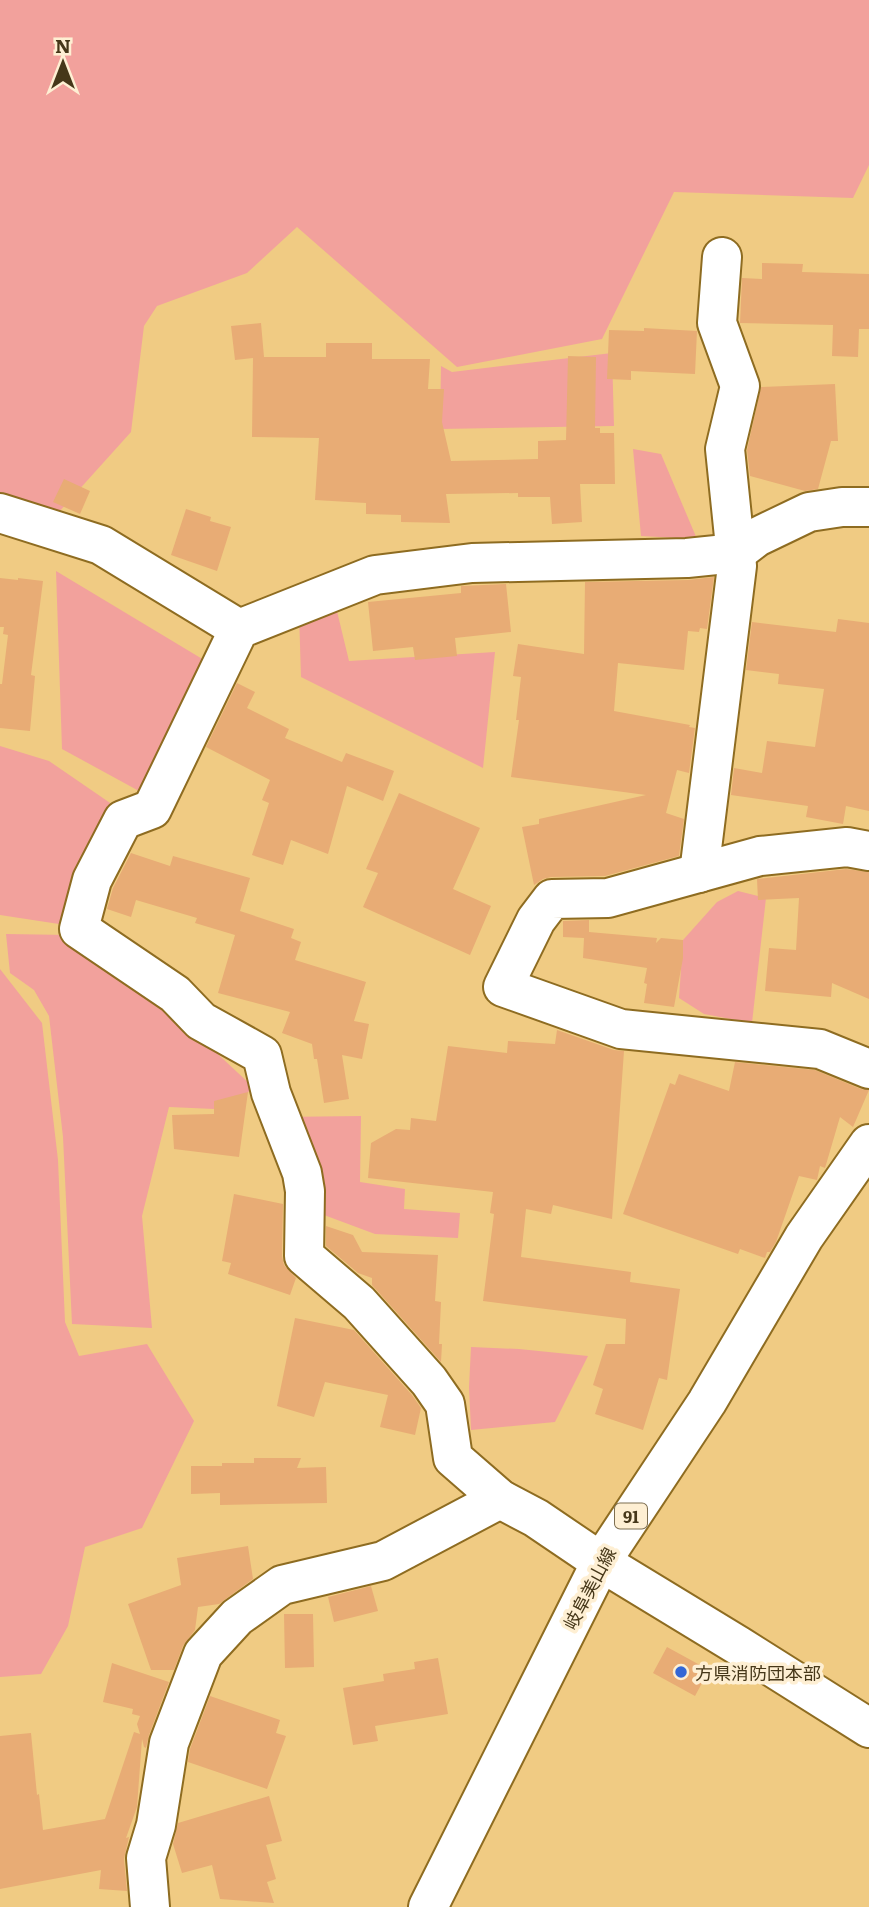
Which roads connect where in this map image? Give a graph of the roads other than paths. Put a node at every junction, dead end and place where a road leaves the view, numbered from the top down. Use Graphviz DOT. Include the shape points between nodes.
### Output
graph roads {
  1 [pos="722,257"];
  2 [pos="869,507"];
  3 [pos="0,513"];
  4 [pos="736,553"];
  5 [pos="239,629"];
  6 [pos="869,851"];
  7 [pos="699,873"];
  8 [pos="869,1069"];
  9 [pos="869,1144"];
  10 [pos="500,1500"];
  11 [pos="601,1562"];
  12 [pos="869,1728"];
  13 [pos="150,1907"];
  14 [pos="428,1907"];
  1 -- 4 [label="street" via="718,323 740,386 724,449"];
  2 -- 4 [label="street" via="809,512 757,537"];
  3 -- 5 [label="street" via="101,545"];
  4 -- 5 [label="street" via="472,563 375,575"];
  4 -- 7 [label="street"];
  5 -- 10 [label="street" via="152,809 124,820 92,880 79,929 175,993 201,1021 262,1055 271,1094 302,1172 304,1256 359,1303 429,1381 445,1404 453,1458"];
  6 -- 7 [label="street" via="847,847 760,856"];
  7 -- 8 [label="street" via="608,898 552,899 536,920 503,987 621,1029 820,1049"];
  9 -- 11 [label="street, 岐阜美山線 / 91" via="804,1237 707,1402"];
  10 -- 11 [label="street"];
  10 -- 13 [label="street" via="383,1561 282,1585 237,1617 203,1654 169,1743 146,1858"];
  11 -- 12 [label="street"];
  11 -- 14 [label="street, 岐阜美山線 / 91"];
}
